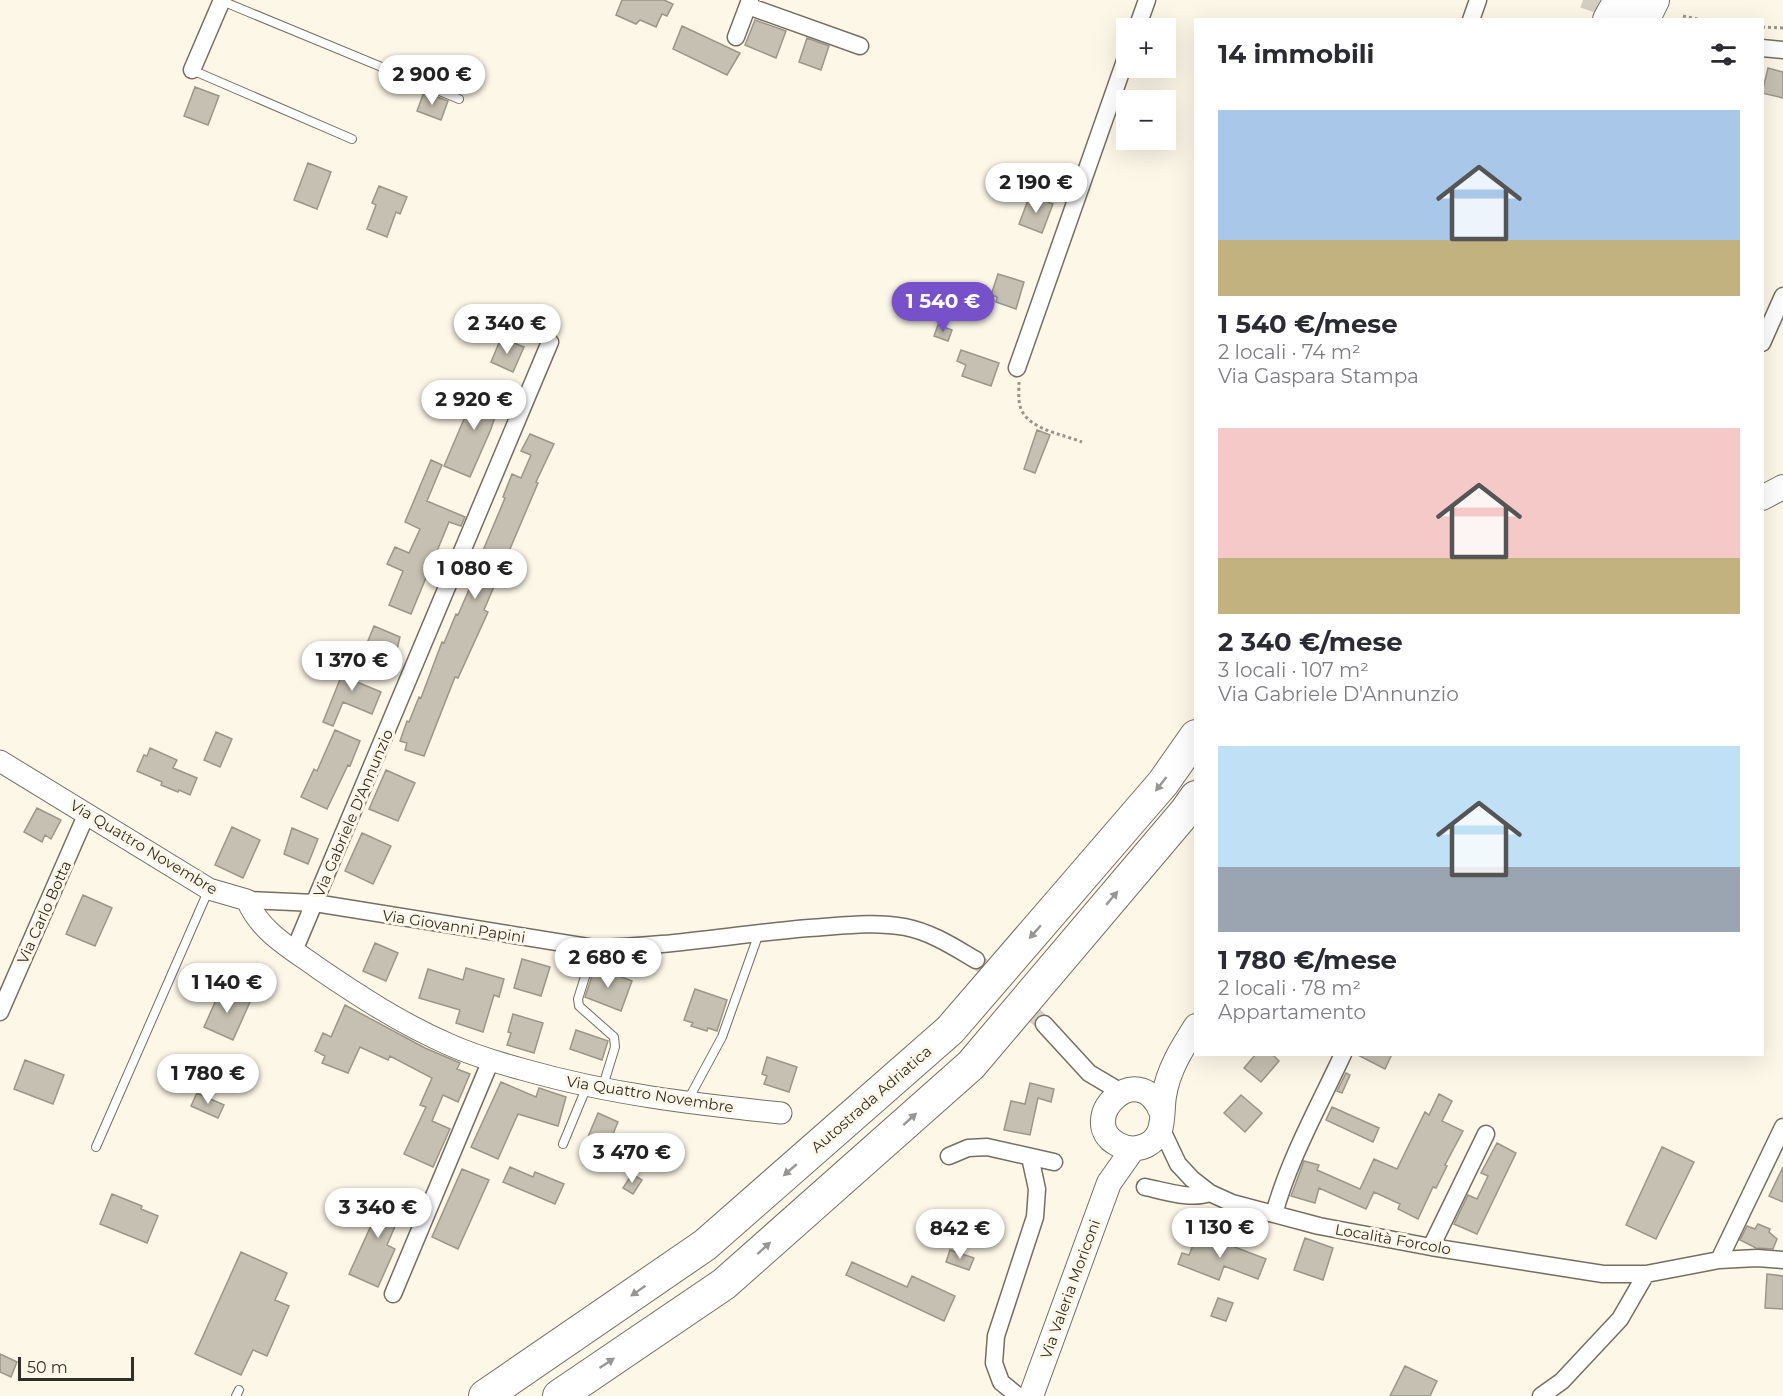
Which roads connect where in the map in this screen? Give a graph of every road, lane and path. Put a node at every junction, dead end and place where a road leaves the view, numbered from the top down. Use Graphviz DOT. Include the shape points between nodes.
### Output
graph roads {
  1 [pos="1147,0"];
  2 [pos="1478,0"];
  3 [pos="1620,0"];
  4 [pos="1653,0"];
  5 [pos="222,1"];
  6 [pos="749,3"];
  7 [pos="1683,16"];
  8 [pos="1141,18"];
  9 [pos="1472,18"];
  10 [pos="1610,18"];
  11 [pos="1644,18"];
  12 [pos="1692,18"];
  13 [pos="1764,27"];
  14 [pos="1783,28"];
  15 [pos="736,37"];
  16 [pos="860,46"];
  17 [pos="1764,48"];
  18 [pos="1783,50"];
  19 [pos="192,70"];
  20 [pos="1119,78"];
  21 [pos="459,99"];
  22 [pos="352,139"];
  23 [pos="1783,296"];
  24 [pos="1764,339"];
  25 [pos="550,342"];
  26 [pos="1017,368"];
  27 [pos="1082,442"];
  28 [pos="1783,487"];
  29 [pos="1764,497"];
  30 [pos="1194,739"];
  31 [pos="0,761"];
  32 [pos="1194,800"];
  33 [pos="87,813"];
  34 [pos="209,889"];
  35 [pos="247,900"];
  36 [pos="315,903"];
  37 [pos="760,932"];
  38 [pos="594,948"];
  39 [pos="294,951"];
  40 [pos="976,960"];
  41 [pos="0,1012"];
  42 [pos="1044,1023"];
  43 [pos="1194,1029"];
  44 [pos="1342,1056"];
  45 [pos="491,1060"];
  46 [pos="1174,1063"];
  47 [pos="1089,1073"];
  48 [pos="595,1088"];
  49 [pos="1129,1091"];
  50 [pos="687,1103"];
  51 [pos="1104,1110"];
  52 [pos="781,1113"];
  53 [pos="1161,1119"];
  54 [pos="1783,1127"];
  55 [pos="1486,1134"];
  56 [pos="563,1144"];
  57 [pos="1130,1145"];
  58 [pos="96,1147"];
  59 [pos="950,1156"];
  60 [pos="1030,1157"];
  61 [pos="1054,1162"];
  62 [pos="1178,1164"];
  63 [pos="1145,1187"];
  64 [pos="1210,1193"];
  65 [pos="1274,1214"];
  66 [pos="1431,1247"];
  67 [pos="1719,1260"];
  68 [pos="1783,1260"];
  69 [pos="1646,1274"];
  70 [pos="393,1294"];
  71 [pos="485,1396"];
  72 [pos="559,1396"];
  73 [pos="1018,1396"];
  74 [pos="1031,1396"];
  75 [pos="1541,1396"];
  1 -- 8 [label="street"];
  2 -- 9 [label="street"];
  3 -- 10 [label="highway"];
  4 -- 11 [label="highway"];
  5 -- 19 [label="street"];
  5 -- 21 [label="lane"];
  6 -- 15 [label="street"];
  6 -- 16 [label="street"];
  7 -- 12 [label="path"];
  13 -- 14 [label="path"];
  17 -- 18 [label="street"];
  19 -- 22 [label="lane"];
  20 -- 26 [label="street"];
  23 -- 24 [label="street"];
  25 -- 36 [label="street, Via Gabriele D'Annunzio"];
  26 -- 27 [label="path" via="1023,415 1031,423"];
  28 -- 29 [label="main road"];
  30 -- 71 [label="highway, Autostrada Adriatica, one-way" via="1163,783 951,1030 705,1245"];
  31 -- 33 [label="street, Via Quattro Novembre"];
  72 -- 32 [label="highway, one-way" via="724,1284 971,1065"];
  33 -- 34 [label="street, Via Quattro Novembre"];
  33 -- 41 [label="street, Via Carlo Botta"];
  34 -- 35 [label="street, Via Quattro Novembre"];
  34 -- 58 [label="lane"];
  35 -- 36 [label="street, Via Giovanni Papini"];
  35 -- 39 [label="street, Via Quattro Novembre" via="261,925"];
  36 -- 38 [label="street, Via Giovanni Papini"];
  36 -- 39 [label="street, Via Gabriele D'Annunzio"];
  37 -- 38 [label="street, Via Giovanni Papini" via="638,947"];
  37 -- 40 [label="street, Via Giovanni Papini" via="866,923 907,927 944,941"];
  37 -- 50 [label="lane" via="722,1037"];
  38 -- 48 [label="lane" via="579,1006 614,1037 615,1047"];
  39 -- 45 [label="street, Via Quattro Novembre" via="410,1026"];
  42 -- 47 [label="street"];
  43 -- 46 [label="main road"];
  44 -- 65 [label="street" via="1278,1196"];
  45 -- 48 [label="street, Via Quattro Novembre"];
  45 -- 70 [label="street"];
  46 -- 49 [label="main road" via="1152,1082"];
  46 -- 53 [label="main road" via="1164,1092"];
  47 -- 49 [label="street"];
  47 -- 51 [label="street"];
  48 -- 50 [label="street, Via Quattro Novembre"];
  48 -- 56 [label="lane"];
  49 -- 51 [label="main road" via="1108,1103"];
  49 -- 53 [label="main road" via="1152,1096"];
  50 -- 52 [label="street, Via Quattro Novembre"];
  51 -- 57 [label="main road" via="1104,1127"];
  53 -- 57 [label="main road" via="1152,1142"];
  53 -- 62 [label="street"];
  54 -- 67 [label="street"];
  55 -- 66 [label="street"];
  57 -- 62 [label="street" via="1160,1152"];
  57 -- 74 [label="main road, Via Valeria Moriconi" via="1109,1183"];
  59 -- 60 [label="street" via="968,1148 987,1147"];
  60 -- 61 [label="street"];
  60 -- 73 [label="street" via="1037,1189 1035,1217 996,1336 994,1363 1001,1382"];
  62 -- 64 [label="street"];
  63 -- 64 [label="street, Località Forcolo" via="1193,1196"];
  64 -- 65 [label="street, Località Forcolo"];
  65 -- 66 [label="street, Località Forcolo"];
  66 -- 69 [label="street, Località Forcolo" via="1603,1274"];
  67 -- 68 [label="street, Località Forcolo"];
  67 -- 69 [label="street, Località Forcolo"];
  69 -- 75 [label="street" via="1620,1319 1562,1381"];
}
